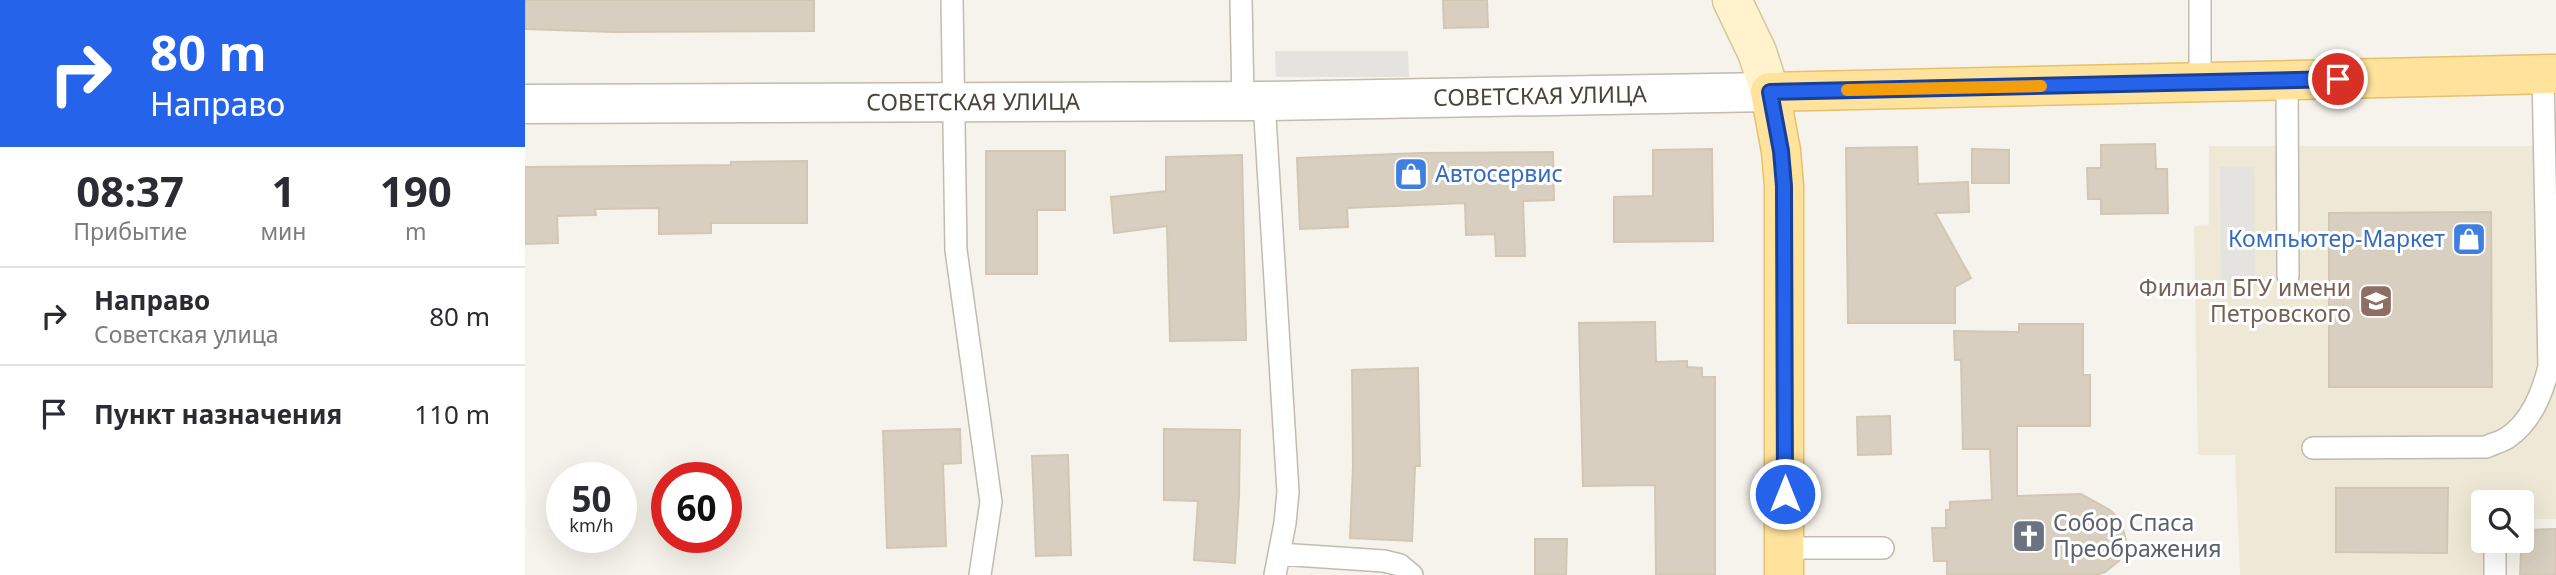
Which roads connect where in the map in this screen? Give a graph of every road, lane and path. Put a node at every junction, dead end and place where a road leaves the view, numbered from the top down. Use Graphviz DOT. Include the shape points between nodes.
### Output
graph roads {
  1 [pos="952,0"];
  2 [pos="1241,0"];
  3 [pos="1731,0"];
  4 [pos="2200,0"];
  5 [pos="2550,74"];
  6 [pos="2287,80"];
  7 [pos="2200,82"];
  8 [pos="1770,92"];
  9 [pos="1254,101"];
  10 [pos="525,104"];
  11 [pos="954,104"];
  12 [pos="2288,276"];
  13 [pos="2551,284"];
  14 [pos="2313,448"];
  15 [pos="1883,548"];
  16 [pos="2495,553"];
  17 [pos="1279,554"];
  18 [pos="1785,562"];
  19 [pos="980,575"];
  20 [pos="1275,575"];
  21 [pos="1412,575"];
  22 [pos="2495,575"];
  1 -- 11 [label="lane"];
  2 -- 9 [label="lane"];
  3 -- 8 [label="street" via="1757,52"];
  4 -- 7 [label="lane"];
  5 -- 6 [label="main road, СОВЕТСКАЯ УЛИЦА"];
  5 -- 13 [label="lane"];
  6 -- 7 [label="main road, СОВЕТСКАЯ УЛИЦА"];
  6 -- 12 [label="lane"];
  7 -- 8 [label="main road, СОВЕТСКАЯ УЛИЦА"];
  8 -- 9 [label="street, СОВЕТСКАЯ УЛИЦА"];
  8 -- 18 [label="main road" via="1784,186"];
  9 -- 11 [label="street, СОВЕТСКАЯ УЛИЦА"];
  9 -- 17 [label="lane" via="1288,492"];
  10 -- 11 [label="street, СОВЕТСКАЯ УЛИЦА"];
  11 -- 19 [label="lane" via="956,250 991,502"];
  13 -- 14 [label="lane" via="2549,367 2543,391 2529,417 2507,439 2486,447"];
  15 -- 18 [label="lane"];
  16 -- 22 [label="lane"];
  17 -- 20 [label="lane"];
  17 -- 21 [label="lane" via="1384,561 1400,565"];
}
